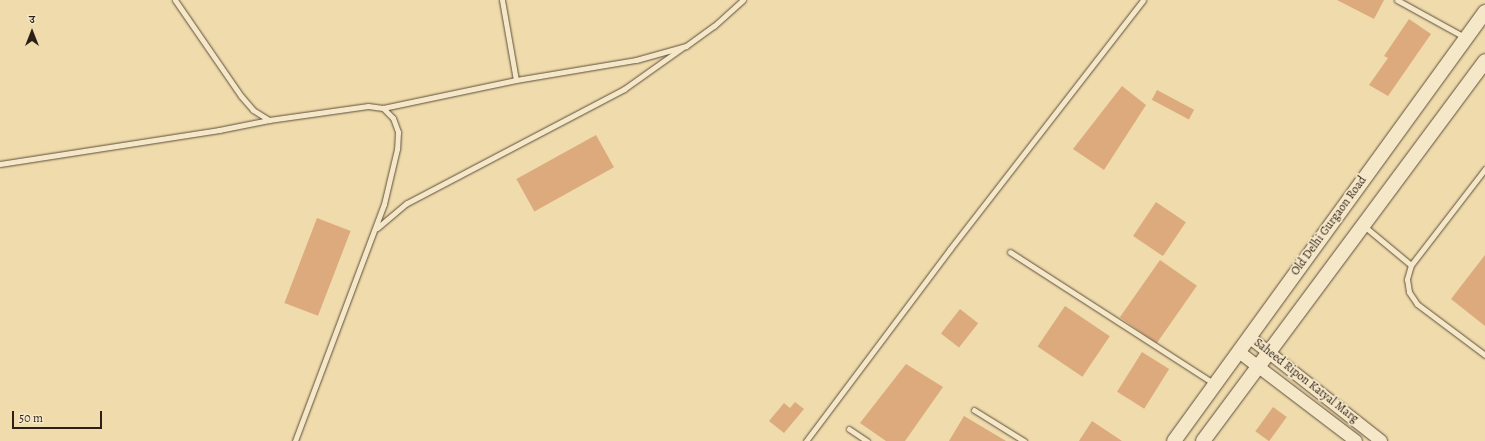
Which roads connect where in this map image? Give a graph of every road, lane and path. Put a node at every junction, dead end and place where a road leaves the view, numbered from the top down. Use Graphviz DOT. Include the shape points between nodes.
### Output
graph roads {
  1 [pos="175,0"];
  2 [pos="502,0"];
  3 [pos="743,0"];
  4 [pos="1143,0"];
  5 [pos="1397,0"];
  6 [pos="1485,12"];
  7 [pos="1466,38"];
  8 [pos="686,46"];
  9 [pos="1485,61"];
  10 [pos="516,80"];
  11 [pos="383,108"];
  12 [pos="269,120"];
  13 [pos="0,164"];
  14 [pos="1485,169"];
  15 [pos="1364,226"];
  16 [pos="376,229"];
  17 [pos="1010,252"];
  18 [pos="1411,265"];
  19 [pos="1249,337"];
  20 [pos="1270,351"];
  21 [pos="1239,352"];
  22 [pos="1485,355"];
  23 [pos="1258,367"];
  24 [pos="1216,384"];
  25 [pos="974,410"];
  26 [pos="849,429"];
  27 [pos="295,441"];
  28 [pos="806,441"];
  29 [pos="867,441"];
  30 [pos="1024,441"];
  31 [pos="1174,441"];
  32 [pos="1203,441"];
  33 [pos="1356,441"];
  34 [pos="1381,441"];
  1 -- 12 [label="lane" via="241,96 253,110"];
  2 -- 10 [label="lane"];
  3 -- 8 [label="lane" via="714,26"];
  4 -- 28 [label="lane" via="950,249"];
  5 -- 7 [label="lane"];
  6 -- 7 [label="main road, Old Delhi Gurgaon Road"];
  7 -- 19 [label="main road, Old Delhi Gurgaon Road"];
  8 -- 10 [label="lane" via="636,60"];
  8 -- 16 [label="lane" via="624,89 407,203"];
  9 -- 15 [label="main road"];
  10 -- 11 [label="lane"];
  11 -- 12 [label="lane" via="368,106"];
  11 -- 16 [label="lane" via="393,118 398,132 398,149"];
  12 -- 13 [label="lane"];
  14 -- 18 [label="lane"];
  15 -- 18 [label="lane"];
  15 -- 20 [label="main road"];
  16 -- 27 [label="lane"];
  17 -- 24 [label="lane"];
  18 -- 22 [label="lane" via="1407,279 1409,292 1417,304"];
  19 -- 20 [label="street, Saheed Ripon Katyal Marg"];
  19 -- 21 [label="main road, Old Delhi Gurgaon Road"];
  20 -- 23 [label="main road"];
  20 -- 34 [label="street, Saheed Ripon Katyal Marg"];
  21 -- 23 [label="street, Saheed Ripon Katyal Marg"];
  21 -- 24 [label="main road, Old Delhi Gurgaon Road"];
  23 -- 32 [label="main road"];
  23 -- 33 [label="street, Saheed Ripon Katyal Marg"];
  24 -- 31 [label="main road, Old Delhi Gurgaon Road"];
  25 -- 30 [label="lane"];
  26 -- 29 [label="lane"];
}
